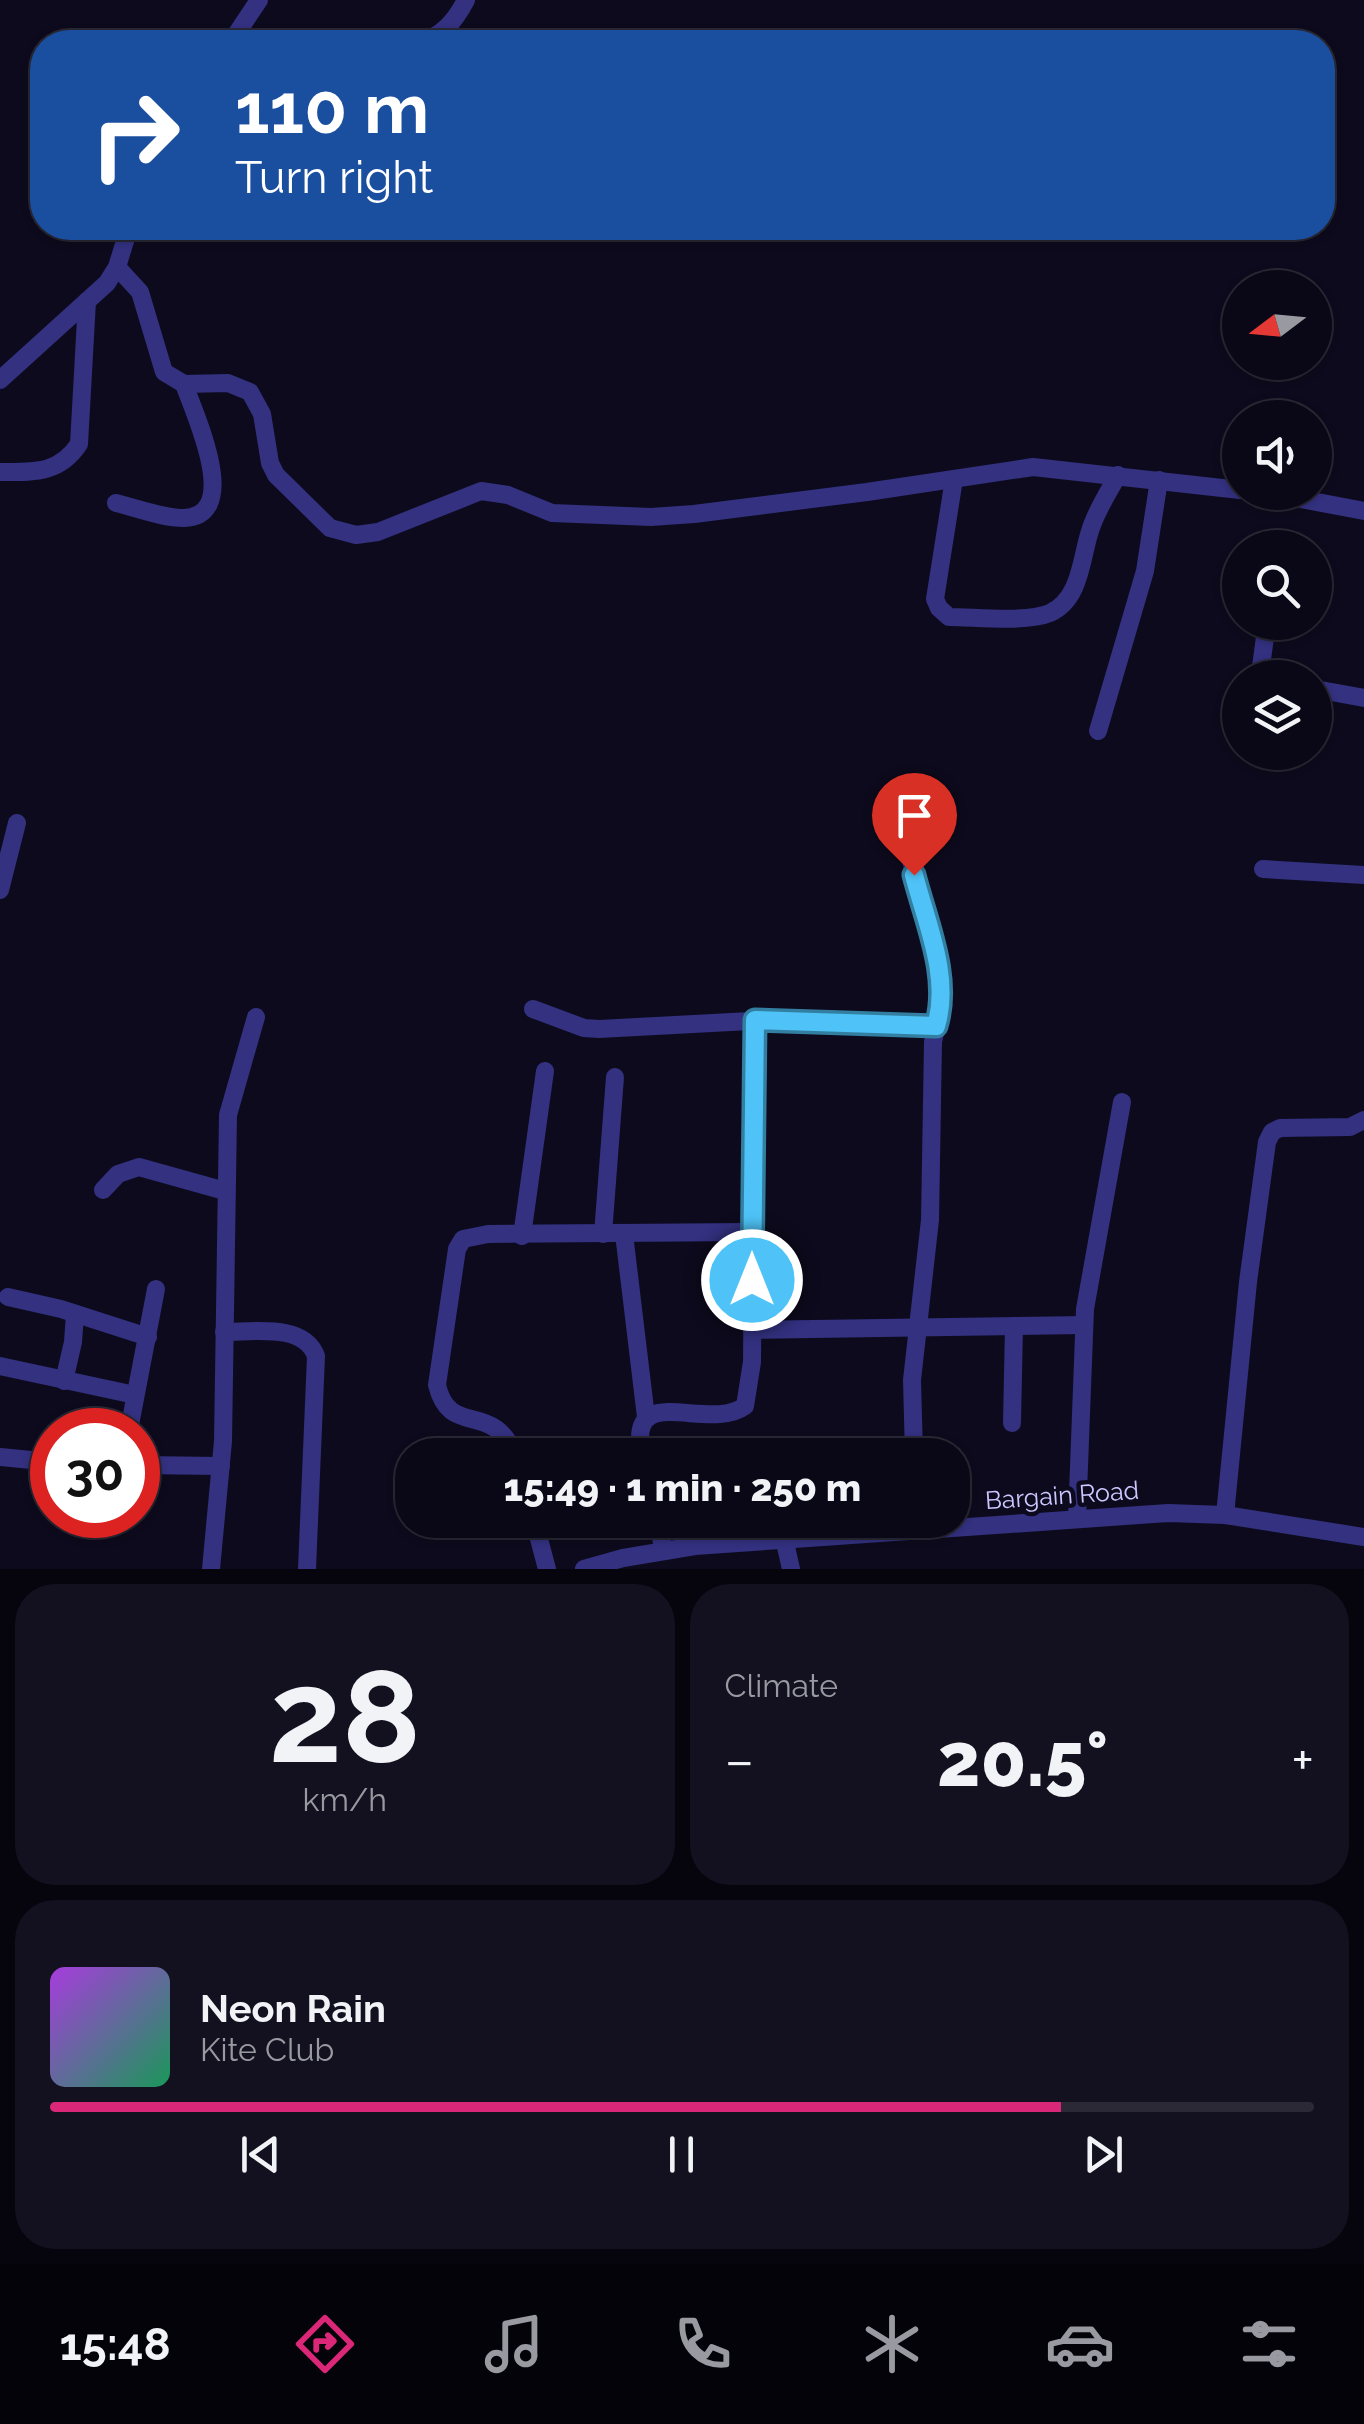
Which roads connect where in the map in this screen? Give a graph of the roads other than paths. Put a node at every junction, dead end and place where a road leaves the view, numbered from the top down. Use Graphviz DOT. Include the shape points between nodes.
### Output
graph roads {
  1 [pos="258,0"];
  2 [pos="466,0"];
  3 [pos="239,30"];
  4 [pos="444,30"];
  5 [pos="125,240"];
  6 [pos="117,267"];
  7 [pos="87,301"];
  8 [pos="0,380"];
  9 [pos="184,384"];
  10 [pos="0,472"];
  11 [pos="1118,475"];
  12 [pos="954,479"];
  13 [pos="1160,480"];
  14 [pos="1222,488"];
  15 [pos="116,502"];
  16 [pos="1332,506"];
  17 [pos="1364,512"];
  18 [pos="1332,692"];
  19 [pos="1364,698"];
  20 [pos="1098,731"];
  21 [pos="900,820"];
  22 [pos="17,823"];
  23 [pos="1263,869"];
  24 [pos="1364,875"];
  25 [pos="0,890"];
  26 [pos="533,1009"];
  27 [pos="256,1017"];
  28 [pos="755,1020"];
  29 [pos="936,1026"];
  30 [pos="545,1070"];
  31 [pos="615,1077"];
  32 [pos="1122,1102"];
  33 [pos="1364,1120"];
  34 [pos="103,1190"];
  35 [pos="225,1191"];
  36 [pos="752,1232"];
  37 [pos="603,1234"];
  38 [pos="624,1234"];
  39 [pos="522,1236"];
  40 [pos="156,1289"];
  41 [pos="8,1297"];
  42 [pos="75,1314"];
  43 [pos="919,1326"];
  44 [pos="1014,1326"];
  45 [pos="1084,1326"];
  46 [pos="752,1330"];
  47 [pos="224,1332"];
  48 [pos="148,1336"];
  49 [pos="0,1366"];
  50 [pos="64,1381"];
  51 [pos="135,1395"];
  52 [pos="133,1408"];
  53 [pos="646,1416"];
  54 [pos="1012,1423"];
  55 [pos="506,1438"];
  56 [pos="639,1438"];
  57 [pos="914,1438"];
  58 [pos="0,1457"];
  59 [pos="30,1460"];
  60 [pos="160,1466"];
  61 [pos="221,1466"];
  62 [pos="1225,1515"];
  63 [pos="1077,1519"];
  64 [pos="970,1523"];
  65 [pos="539,1538"];
  66 [pos="661,1538"];
  67 [pos="784,1538"];
  68 [pos="1364,1538"];
  69 [pos="664,1550"];
  70 [pos="211,1569"];
  71 [pos="307,1569"];
  72 [pos="548,1569"];
  73 [pos="584,1569"];
  74 [pos="790,1569"];
  1 -- 3 [label="street"];
  2 -- 4 [label="street"];
  5 -- 6 [label="street"];
  6 -- 7 [label="street"];
  6 -- 9 [label="street" via="140,292 164,372"];
  7 -- 8 [label="street"];
  7 -- 10 [label="street" via="79,444 57,466"];
  9 -- 12 [label="street" via="228,383 250,392 276,475 330,528 356,535 481,491 552,513 674,516"];
  9 -- 15 [label="street" via="212,477 206,509 181,518"];
  11 -- 12 [label="street" via="1034,467"];
  11 -- 12 [label="street" via="1090,530 1072,590 1063,604 1036,617 949,617 939,608"];
  11 -- 13 [label="street"];
  13 -- 14 [label="street"];
  13 -- 20 [label="street" via="1145,571"];
  16 -- 17 [label="street"];
  18 -- 19 [label="street"];
  21 -- 29 [label="street" via="936,958 942,1000"];
  22 -- 25 [label="street"];
  23 -- 24 [label="street"];
  26 -- 28 [label="street" via="599,1030"];
  27 -- 35 [label="street" via="228,1115"];
  28 -- 29 [label="street"];
  28 -- 36 [label="street"];
  29 -- 43 [label="street"];
  30 -- 39 [label="street"];
  31 -- 37 [label="street"];
  32 -- 45 [label="street"];
  33 -- 62 [label="street" via="1350,1127 1280,1128 1268,1142"];
  34 -- 35 [label="street" via="118,1174 139,1167"];
  35 -- 47 [label="street"];
  36 -- 38 [label="street"];
  36 -- 46 [label="street"];
  37 -- 38 [label="street"];
  37 -- 39 [label="street"];
  38 -- 53 [label="street"];
  39 -- 55 [label="street" via="462,1240 437,1372 448,1410 493,1424"];
  40 -- 48 [label="street"];
  41 -- 42 [label="street"];
  42 -- 48 [label="street"];
  42 -- 50 [label="street"];
  43 -- 44 [label="street"];
  43 -- 46 [label="street"];
  43 -- 57 [label="street"];
  44 -- 45 [label="street"];
  44 -- 54 [label="street"];
  45 -- 63 [label="street"];
  46 -- 53 [label="street" via="745,1406 724,1415"];
  47 -- 61 [label="street"];
  47 -- 71 [label="street" via="302,1337 316,1356"];
  48 -- 51 [label="street"];
  49 -- 50 [label="street"];
  50 -- 51 [label="street"];
  51 -- 52 [label="street"];
  53 -- 56 [label="street"];
  58 -- 59 [label="street"];
  60 -- 61 [label="street"];
  61 -- 70 [label="street"];
  62 -- 63 [label="street, Bargain Road"];
  62 -- 68 [label="street, Bargain Road"];
  63 -- 64 [label="street, Bargain Road"];
  65 -- 72 [label="street"];
  66 -- 69 [label="street"];
  67 -- 69 [label="street, Bargain Road"];
  67 -- 74 [label="street"];
  69 -- 73 [label="street, Bargain Road"];
}
